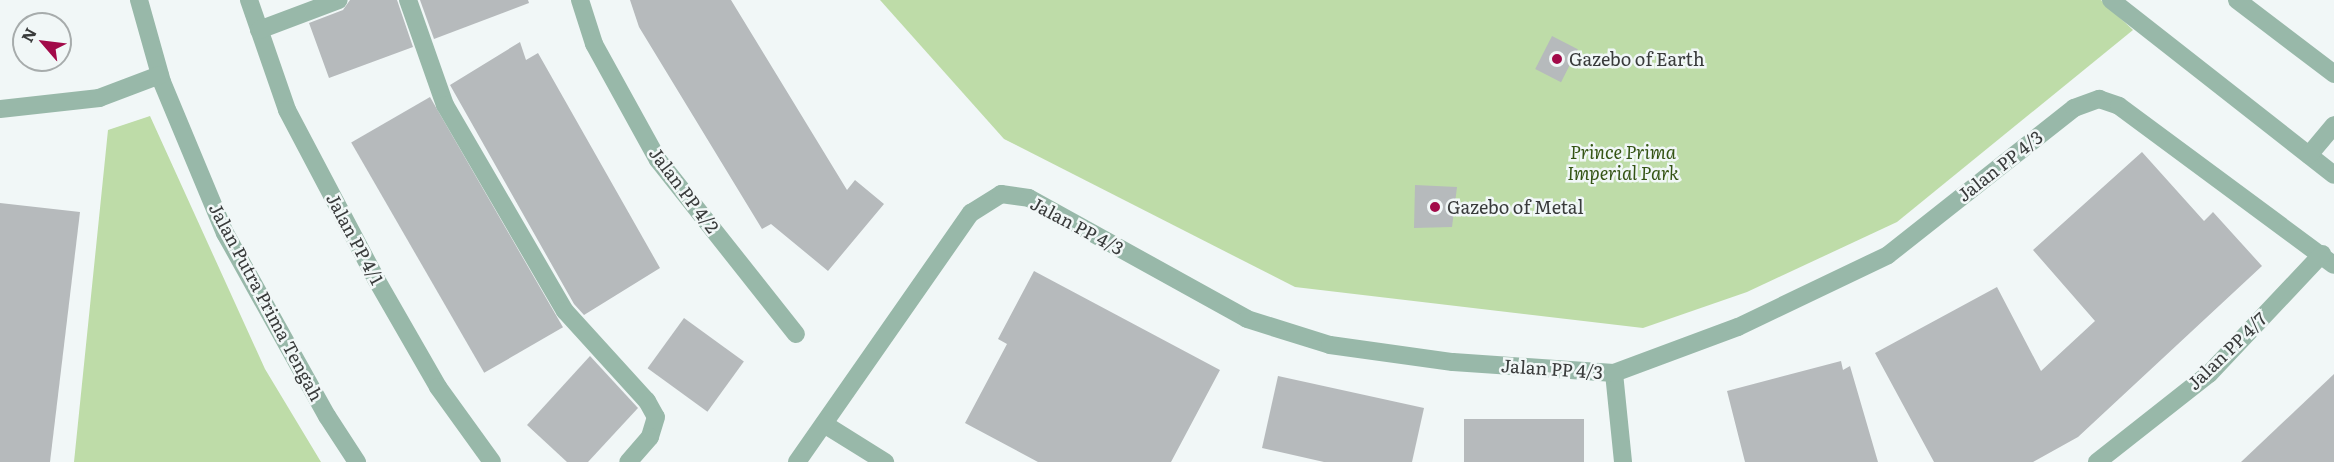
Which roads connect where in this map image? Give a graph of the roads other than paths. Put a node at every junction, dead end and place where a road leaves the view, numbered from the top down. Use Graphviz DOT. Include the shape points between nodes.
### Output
graph roads {
  1 [pos="139,0"];
  2 [pos="249,0"];
  3 [pos="339,0"];
  4 [pos="408,0"];
  5 [pos="580,0"];
  6 [pos="2111,0"];
  7 [pos="2236,0"];
  8 [pos="260,30"];
  9 [pos="2334,74"];
  10 [pos="160,75"];
  11 [pos="0,109"];
  12 [pos="2334,125"];
  13 [pos="2309,155"];
  14 [pos="2334,175"];
  15 [pos="2328,259"];
  16 [pos="796,334"];
  17 [pos="1614,373"];
  18 [pos="825,424"];
  19 [pos="357,462"];
  20 [pos="492,462"];
  21 [pos="628,462"];
  22 [pos="797,462"];
  23 [pos="885,462"];
  24 [pos="1623,462"];
  25 [pos="2097,462"];
  1 -- 10 [label="street, Jalan Putra Prima Tengah"];
  2 -- 8 [label="street, Jalan PP 4/1"];
  3 -- 8 [label="street"];
  4 -- 21 [label="street" via="445,105 566,310 647,401 656,417 650,437"];
  5 -- 16 [label="street, Jalan PP 4/2" via="594,44 658,160"];
  6 -- 13 [label="street"];
  7 -- 9 [label="street"];
  8 -- 20 [label="street, Jalan PP 4/1" via="287,110 376,279 438,387"];
  10 -- 11 [label="street" via="99,98"];
  10 -- 19 [label="street, Jalan Putra Prima Tengah" via="225,233 327,416"];
  12 -- 13 [label="street"];
  13 -- 14 [label="street"];
  15 -- 17 [label="street, Jalan PP 4/3" via="2119,106 2098,99 2074,108 1888,255 1738,327"];
  15 -- 25 [label="street, Jalan PP 4/7" via="2208,374"];
  17 -- 18 [label="street, Jalan PP 4/3" via="1453,362 1330,345 1247,319 1029,198 1001,194 971,213"];
  17 -- 24 [label="street"];
  18 -- 22 [label="street"];
  18 -- 23 [label="street"];
}
